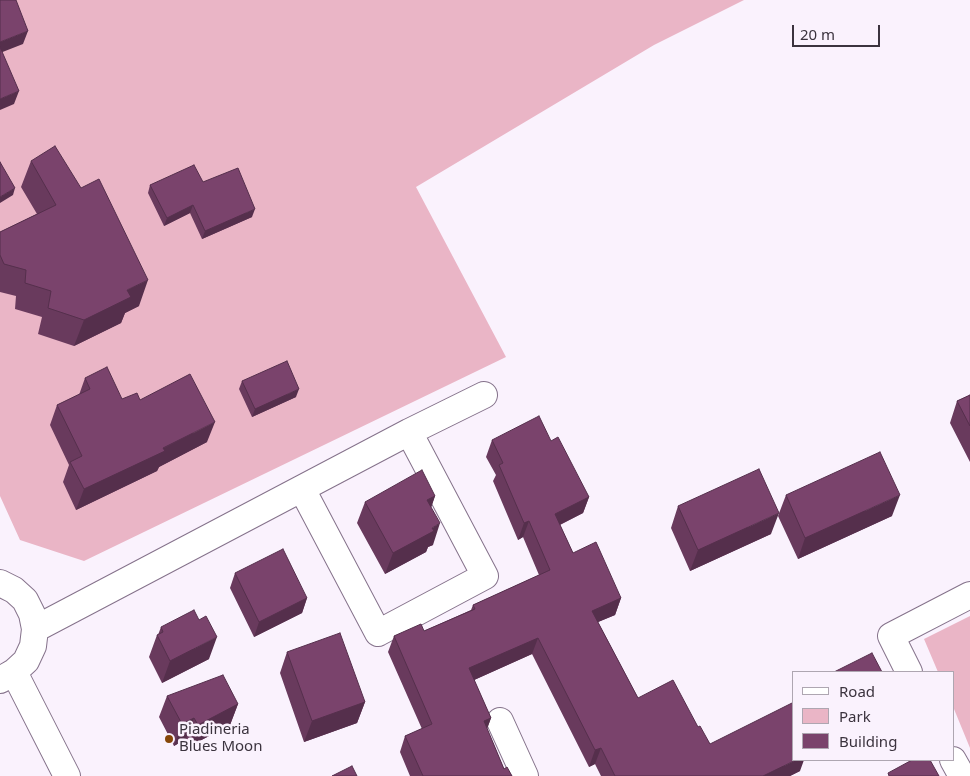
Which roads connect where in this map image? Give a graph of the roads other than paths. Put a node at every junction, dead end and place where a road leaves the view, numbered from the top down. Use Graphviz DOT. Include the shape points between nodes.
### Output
graph roads {
  1 [pos="484,395"];
  2 [pos="409,432"];
  3 [pos="302,489"];
  4 [pos="0,583"];
  5 [pos="970,595"];
  6 [pos="35,629"];
  7 [pos="908,671"];
  8 [pos="7,676"];
  9 [pos="500,721"];
  10 [pos="954,761"];
  11 [pos="67,776"];
  12 [pos="525,776"];
  13 [pos="962,776"];
  1 -- 2 [label="street"];
  2 -- 3 [label="street"];
  2 -- 3 [label="street" via="485,576 403,620 378,633"];
  3 -- 6 [label="street"];
  4 -- 6 [label="street" via="25,600"];
  5 -- 7 [label="street" via="891,636"];
  6 -- 8 [label="street" via="33,646 26,661"];
  8 -- 11 [label="street"];
  9 -- 12 [label="street"];
  10 -- 13 [label="street"];
}
